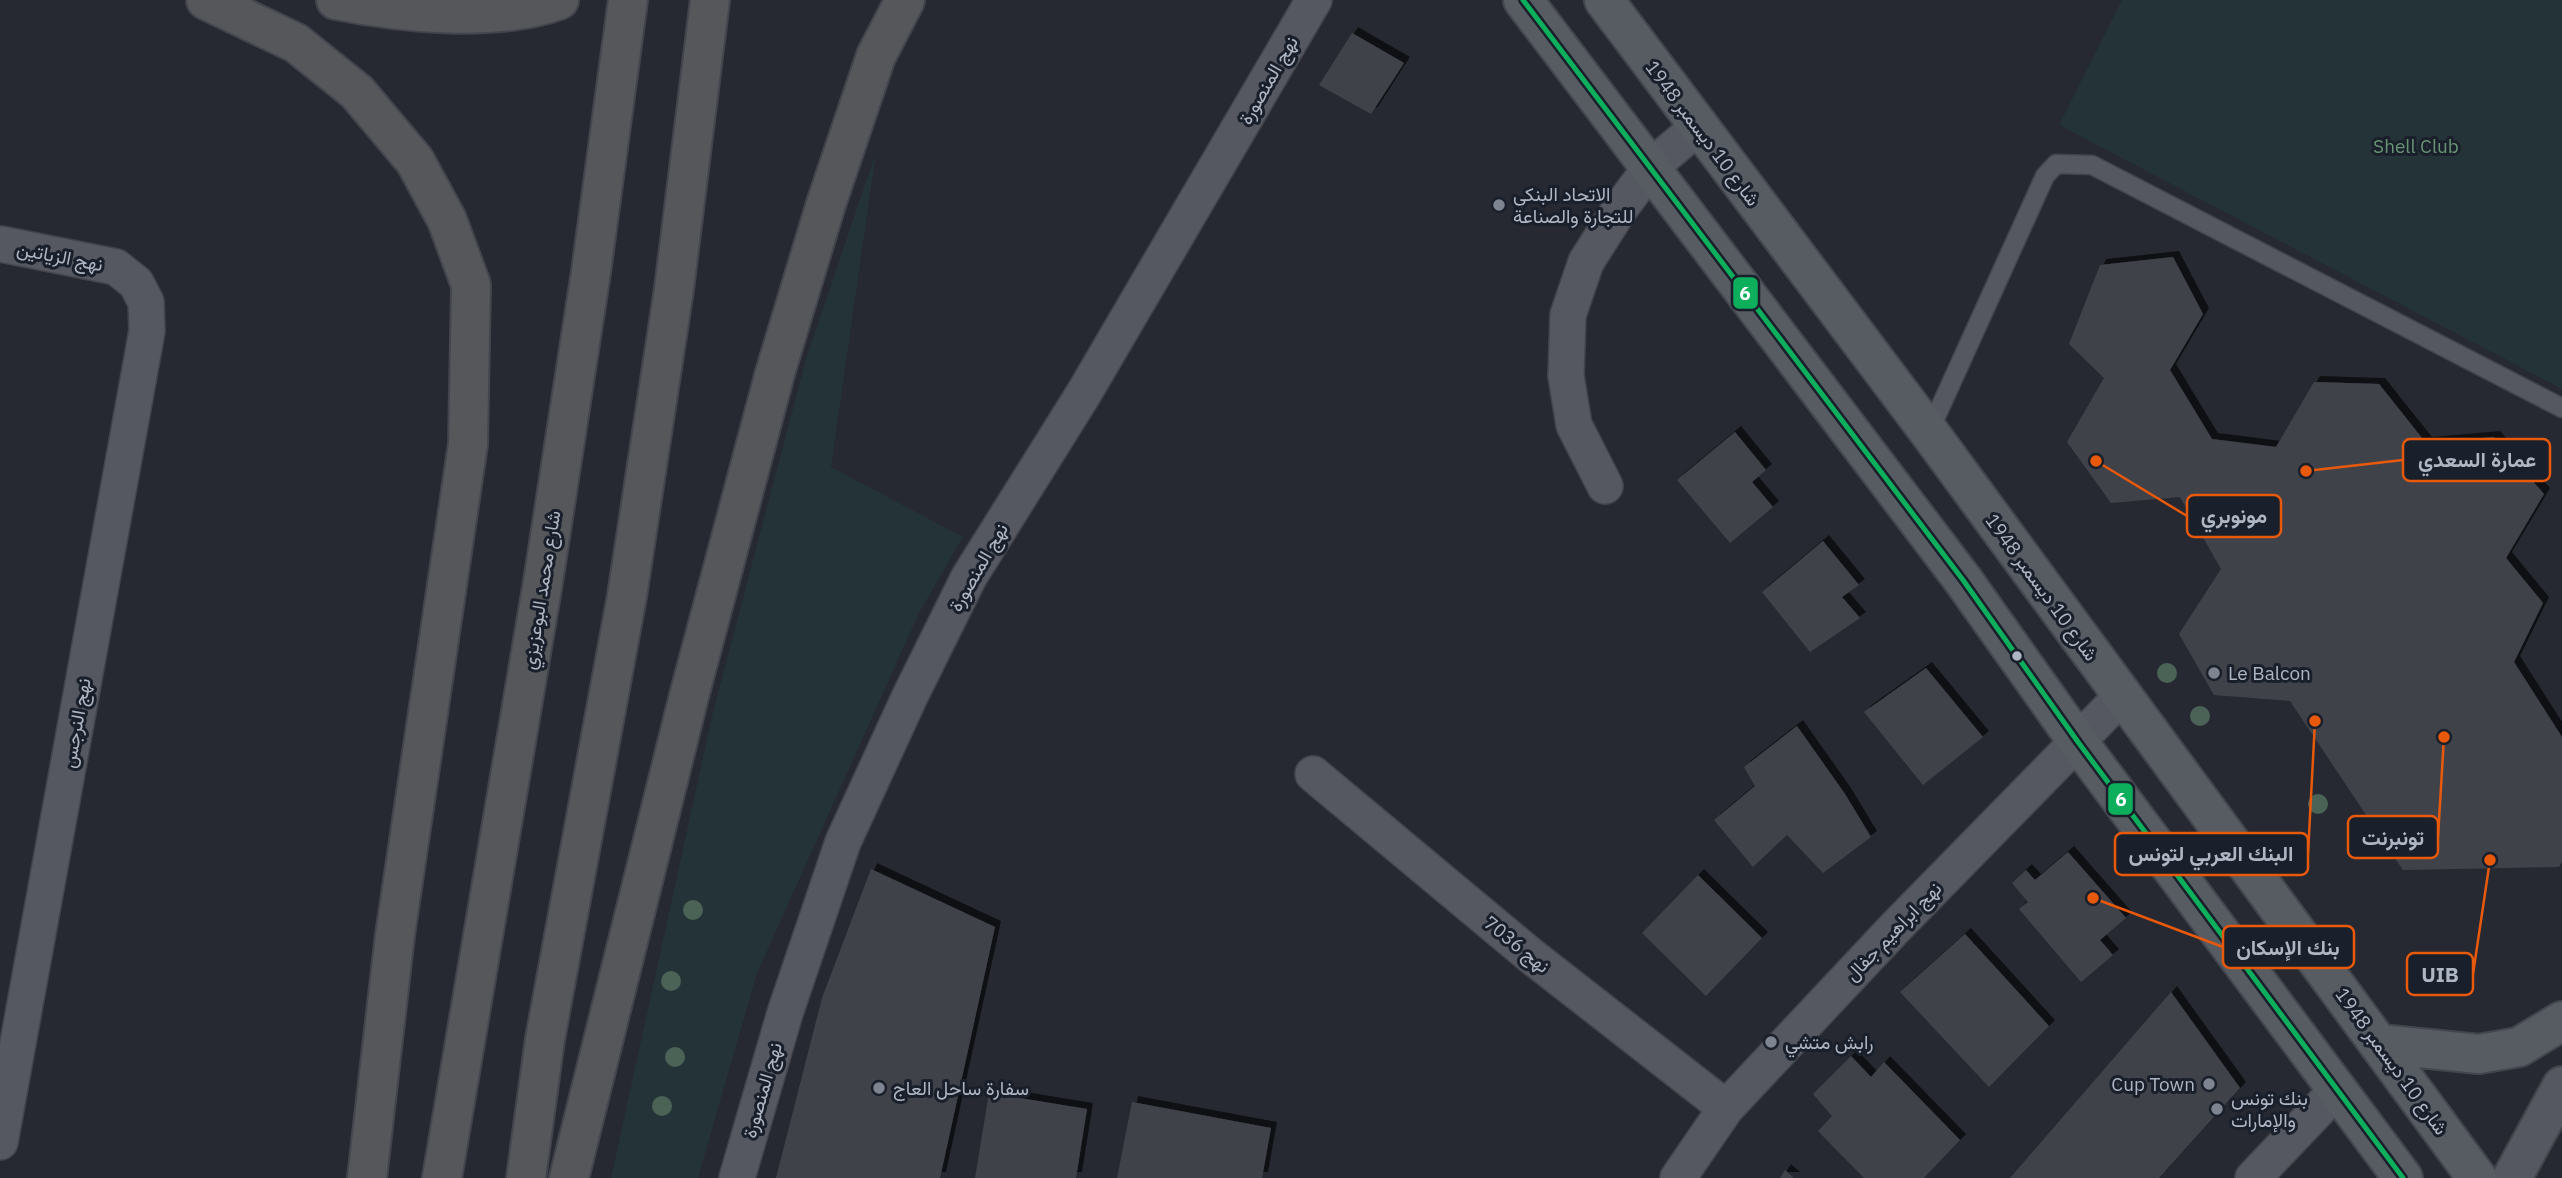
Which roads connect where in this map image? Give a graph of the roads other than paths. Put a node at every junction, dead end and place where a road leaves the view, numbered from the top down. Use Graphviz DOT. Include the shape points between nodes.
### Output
graph roads {
  1 [pos="205,0"];
  2 [pos="336,0"];
  3 [pos="559,0"];
  4 [pos="628,0"];
  5 [pos="710,0"];
  6 [pos="905,0"];
  7 [pos="1314,0"];
  8 [pos="1524,0"];
  9 [pos="1604,0"];
  10 [pos="1698,127"];
  11 [pos="1651,167"];
  12 [pos="0,244"];
  13 [pos="146,302"];
  14 [pos="2562,408"];
  15 [pos="1929,432"];
  16 [pos="1605,486"];
  17 [pos="2122,696"];
  18 [pos="2078,742"];
  19 [pos="1313,774"];
  20 [pos="2562,1021"];
  21 [pos="2380,1044"];
  22 [pos="2562,1086"];
  23 [pos="2338,1089"];
  24 [pos="1726,1108"];
  25 [pos="0,1142"];
  26 [pos="367,1178"];
  27 [pos="442,1178"];
  28 [pos="526,1178"];
  29 [pos="569,1178"];
  30 [pos="737,1178"];
  31 [pos="1678,1178"];
  32 [pos="2253,1178"];
  33 [pos="2403,1178"];
  34 [pos="2477,1178"];
  35 [pos="2512,1178"];
  1 -- 26 [label="highway" via="296,43 357,92 415,161 447,220 471,285 468,444 395,935"];
  2 -- 3 [label="highway" via="384,9 466,14 540,7"];
  4 -- 27 [label="highway, شارع محمد البوعزيزي" via="555,501"];
  5 -- 28 [label="highway" via="674,289 627,596 545,1039"];
  6 -- 29 [label="highway" via="876,56 775,373"];
  7 -- 30 [label="street, نهج المنصورة" via="1084,393 969,577 939,636 843,842 785,1013"];
  8 -- 11 [label="main road"];
  9 -- 10 [label="main road, شارع 10 ديسمبر 1948"];
  10 -- 11 [label="street"];
  10 -- 15 [label="main road, شارع 10 ديسمبر 1948"];
  11 -- 16 [label="street" via="1586,262 1568,315 1566,376 1574,425"];
  11 -- 18 [label="main road" via="1963,580"];
  12 -- 13 [label="street, نهج الزياتين" via="116,267 136,283"];
  13 -- 25 [label="street, نهج النرجس" via="147,331"];
  14 -- 15 [label="lane" via="2092,165 2072,163 2056,164 2045,176"];
  15 -- 17 [label="main road, شارع 10 ديسمبر 1948"];
  17 -- 18 [label="street, نهج ابراهيم جفال"];
  17 -- 21 [label="main road, شارع 10 ديسمبر 1948"];
  18 -- 23 [label="main road"];
  18 -- 24 [label="street, نهج ابراهيم جفال"];
  19 -- 24 [label="street, نهج 7036" via="1530,955"];
  20 -- 21 [label="main road" via="2519,1047 2479,1054"];
  21 -- 34 [label="main road, شارع 10 ديسمبر 1948"];
  22 -- 35 [label="street"];
  23 -- 32 [label="street"];
  23 -- 33 [label="main road"];
  24 -- 31 [label="street, نهج ابراهيم جفال"];
}
